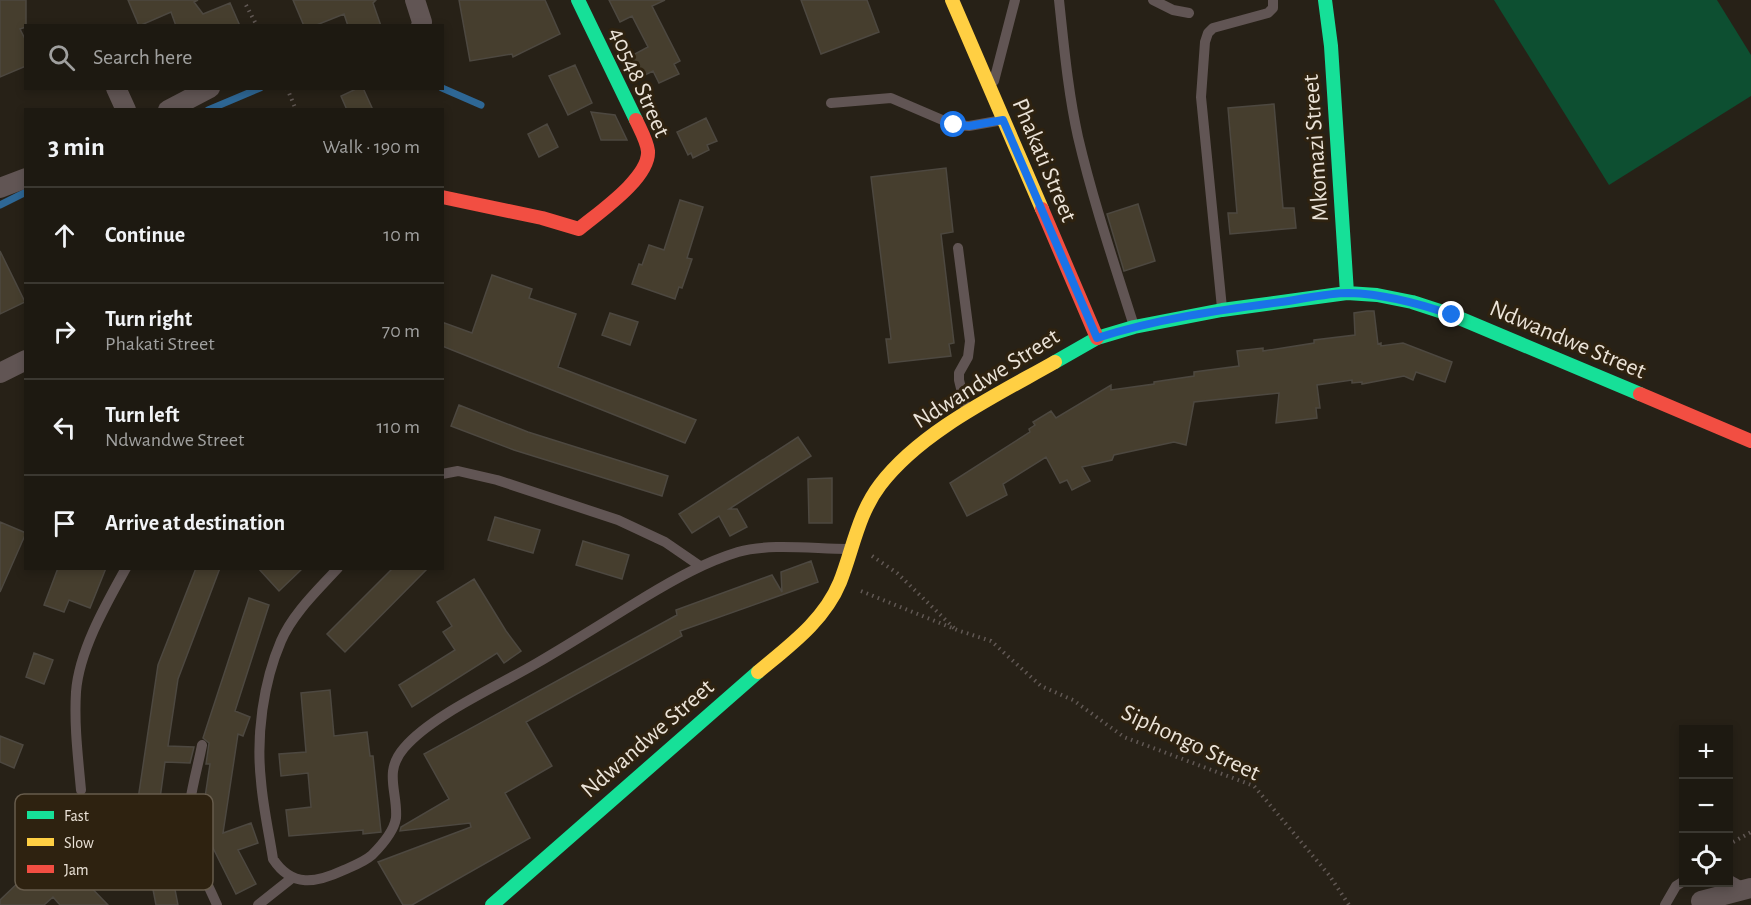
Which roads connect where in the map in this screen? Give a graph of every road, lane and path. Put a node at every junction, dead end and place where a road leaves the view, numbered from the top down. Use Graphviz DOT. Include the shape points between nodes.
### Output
graph roads {
  1 [pos="415,0"];
  2 [pos="578,0"];
  3 [pos="952,0"];
  4 [pos="1015,0"];
  5 [pos="1059,0"];
  6 [pos="1153,0"];
  7 [pos="1272,0"];
  8 [pos="1325,0"];
  9 [pos="246,5"];
  10 [pos="1190,13"];
  11 [pos="255,24"];
  12 [pos="422,24"];
  13 [pos="117,90"];
  14 [pos="206,90"];
  15 [pos="288,90"];
  16 [pos="992,93"];
  17 [pos="831,103"];
  18 [pos="125,108"];
  19 [pos="172,108"];
  20 [pos="295,108"];
  21 [pos="1003,120"];
  22 [pos="24,179"];
  23 [pos="0,188"];
  24 [pos="444,197"];
  25 [pos="958,248"];
  26 [pos="1347,293"];
  27 [pos="1222,310"];
  28 [pos="1134,327"];
  29 [pos="1097,338"];
  30 [pos="24,361"];
  31 [pos="0,373"];
  32 [pos="967,412"];
  33 [pos="1751,441"];
  34 [pos="444,474"];
  35 [pos="851,546"];
  36 [pos="700,566"];
  37 [pos="125,570"];
  38 [pos="336,570"];
  39 [pos="840,582"];
  40 [pos="957,630"];
  41 [pos="202,745"];
  42 [pos="81,790"];
  43 [pos="193,794"];
  44 [pos="1751,832"];
  45 [pos="1733,842"];
  46 [pos="292,878"];
  47 [pos="1733,881"];
  48 [pos="1679,884"];
  49 [pos="1749,889"];
  50 [pos="211,890"];
  51 [pos="1701,901"];
  52 [pos="217,905"];
  53 [pos="258,905"];
  54 [pos="492,905"];
  55 [pos="1349,905"];
  56 [pos="1665,905"];
  1 -- 12 [label="street"];
  2 -- 24 [label="street, 40548 Street" via="640,128 648,151 645,166 633,183 579,229"];
  3 -- 16 [label="street, Phakati Street"];
  4 -- 16 [label="lane"];
  5 -- 28 [label="lane" via="1082,153"];
  6 -- 10 [label="lane"];
  7 -- 27 [label="lane" via="1269,13 1213,28 1205,42 1201,97"];
  8 -- 26 [label="street, Mkomazi Street"];
  9 -- 11 [label="path"];
  13 -- 18 [label="street"];
  14 -- 19 [label="street"];
  15 -- 20 [label="path"];
  16 -- 21 [label="street, Phakati Street"];
  17 -- 21 [label="lane" via="891,98 954,125"];
  21 -- 29 [label="street, Phakati Street"];
  22 -- 23 [label="street"];
  25 -- 32 [label="lane" via="970,341 958,380"];
  26 -- 27 [label="street, Ndwandwe Street"];
  26 -- 33 [label="street, Ndwandwe Street" via="1413,302 1452,315"];
  27 -- 28 [label="street, Ndwandwe Street"];
  28 -- 29 [label="street, Ndwandwe Street"];
  29 -- 32 [label="street, Ndwandwe Street"];
  30 -- 31 [label="street"];
  32 -- 35 [label="street, Ndwandwe Street" via="911,452 880,485 863,513"];
  34 -- 36 [label="lane" via="458,471 497,480 618,520 665,542"];
  35 -- 36 [label="lane" via="762,548 740,551"];
  35 -- 39 [label="street, Ndwandwe Street"];
  35 -- 40 [label="path, Siphongo Street" via="897,573"];
  36 -- 46 [label="lane" via="414,737 396,761 392,776 396,817 385,840 371,856 329,877 312,881"];
  37 -- 42 [label="lane" via="86,651 76,690"];
  38 -- 46 [label="lane" via="298,613 282,640 262,712 260,780 273,859"];
  39 -- 40 [label="path, Siphongo Street"];
  39 -- 54 [label="street, Ndwandwe Street" via="824,612 798,638"];
  40 -- 55 [label="path, Siphongo Street" via="991,641 1041,686 1073,700 1124,736 1254,786 1329,875"];
  41 -- 43 [label="lane"];
  44 -- 45 [label="path"];
  46 -- 53 [label="lane"];
  47 -- 49 [label="lane"];
  48 -- 56 [label="lane"];
  49 -- 51 [label="street"];
  50 -- 52 [label="lane"];
}
